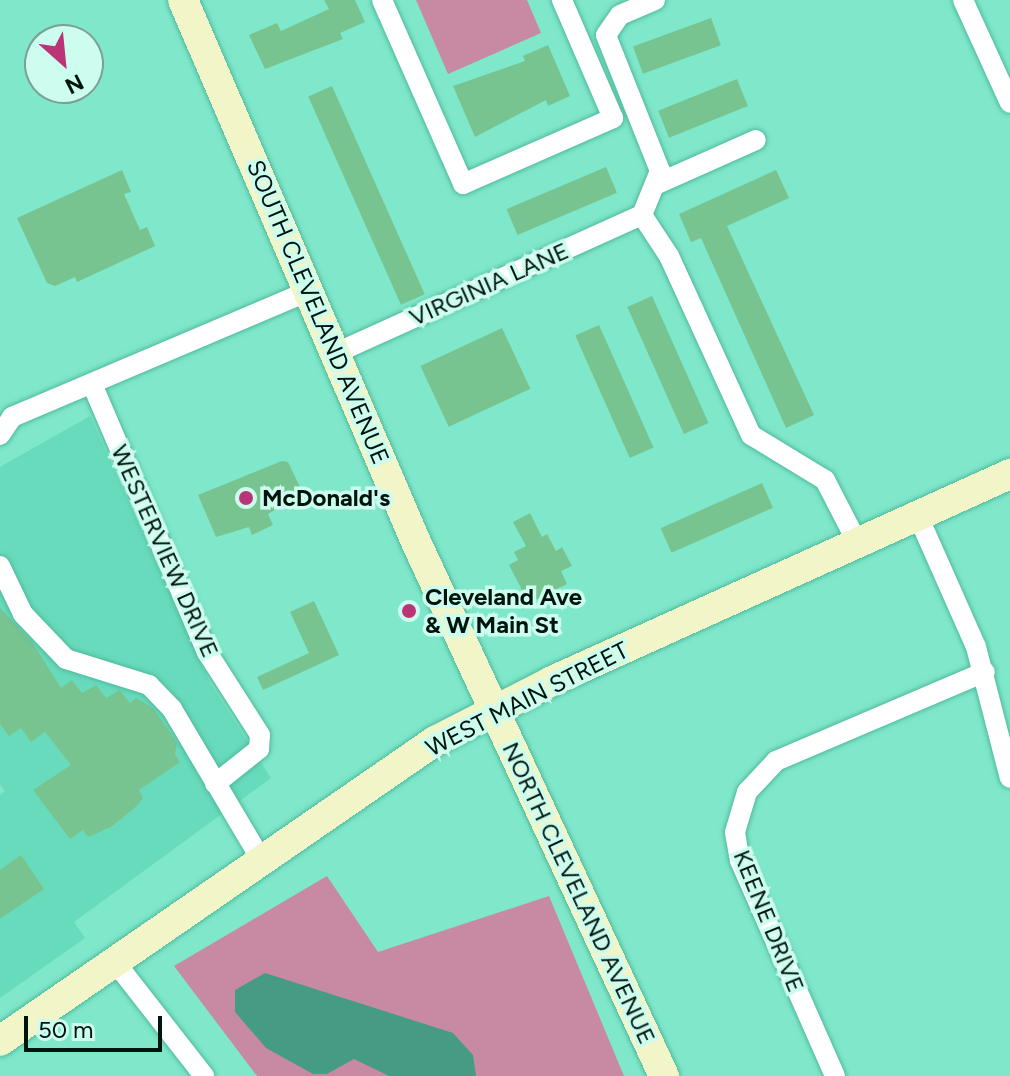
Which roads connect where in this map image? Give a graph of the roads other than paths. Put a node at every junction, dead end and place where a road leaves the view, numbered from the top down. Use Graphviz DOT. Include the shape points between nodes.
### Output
graph roads {
  1 [pos="183,0"];
  2 [pos="382,0"];
  3 [pos="562,0"];
  4 [pos="655,0"];
  5 [pos="963,0"];
  6 [pos="1010,103"];
  7 [pos="756,140"];
  8 [pos="657,184"];
  9 [pos="642,215"];
  10 [pos="309,291"];
  11 [pos="336,353"];
  12 [pos="92,384"];
  13 [pos="0,435"];
  14 [pos="1010,474"];
  15 [pos="918,516"];
  16 [pos="857,542"];
  17 [pos="0,566"];
  18 [pos="985,672"];
  19 [pos="495,709"];
  20 [pos="1010,778"];
  21 [pos="215,784"];
  22 [pos="262,861"];
  23 [pos="115,962"];
  24 [pos="0,1041"];
  25 [pos="204,1076"];
  26 [pos="664,1076"];
  27 [pos="835,1076"];
  1 -- 10 [label="main road, SOUTH CLEVELAND AVENUE"];
  2 -- 3 [label="street" via="463,184 613,118"];
  4 -- 8 [label="street" via="620,15 606,35 654,151 660,171"];
  5 -- 6 [label="street"];
  7 -- 8 [label="street"];
  8 -- 9 [label="street"];
  9 -- 11 [label="street, VIRGINIA LANE"];
  9 -- 16 [label="street" via="669,256 751,435 825,480"];
  10 -- 11 [label="main road, SOUTH CLEVELAND AVENUE"];
  10 -- 12 [label="street"];
  11 -- 19 [label="main road, SOUTH CLEVELAND AVENUE"];
  12 -- 13 [label="street" via="12,417"];
  12 -- 21 [label="street, WESTERVIEW DRIVE" via="207,652 260,735 259,749"];
  14 -- 15 [label="main road, WEST MAIN STREET"];
  15 -- 16 [label="main road, WEST MAIN STREET"];
  15 -- 18 [label="street"];
  16 -- 19 [label="main road, WEST MAIN STREET"];
  17 -- 21 [label="street" via="23,614 66,659 149,685 172,709"];
  18 -- 20 [label="street"];
  18 -- 27 [label="street, KEENE DRIVE" via="776,761 747,792 735,832 740,861"];
  19 -- 22 [label="main road, WEST MAIN STREET" via="435,741"];
  19 -- 26 [label="main road, NORTH CLEVELAND AVENUE"];
  21 -- 22 [label="street"];
  22 -- 23 [label="main road, WEST MAIN STREET"];
  23 -- 24 [label="main road, WEST MAIN STREET"];
  23 -- 25 [label="street"];
}
